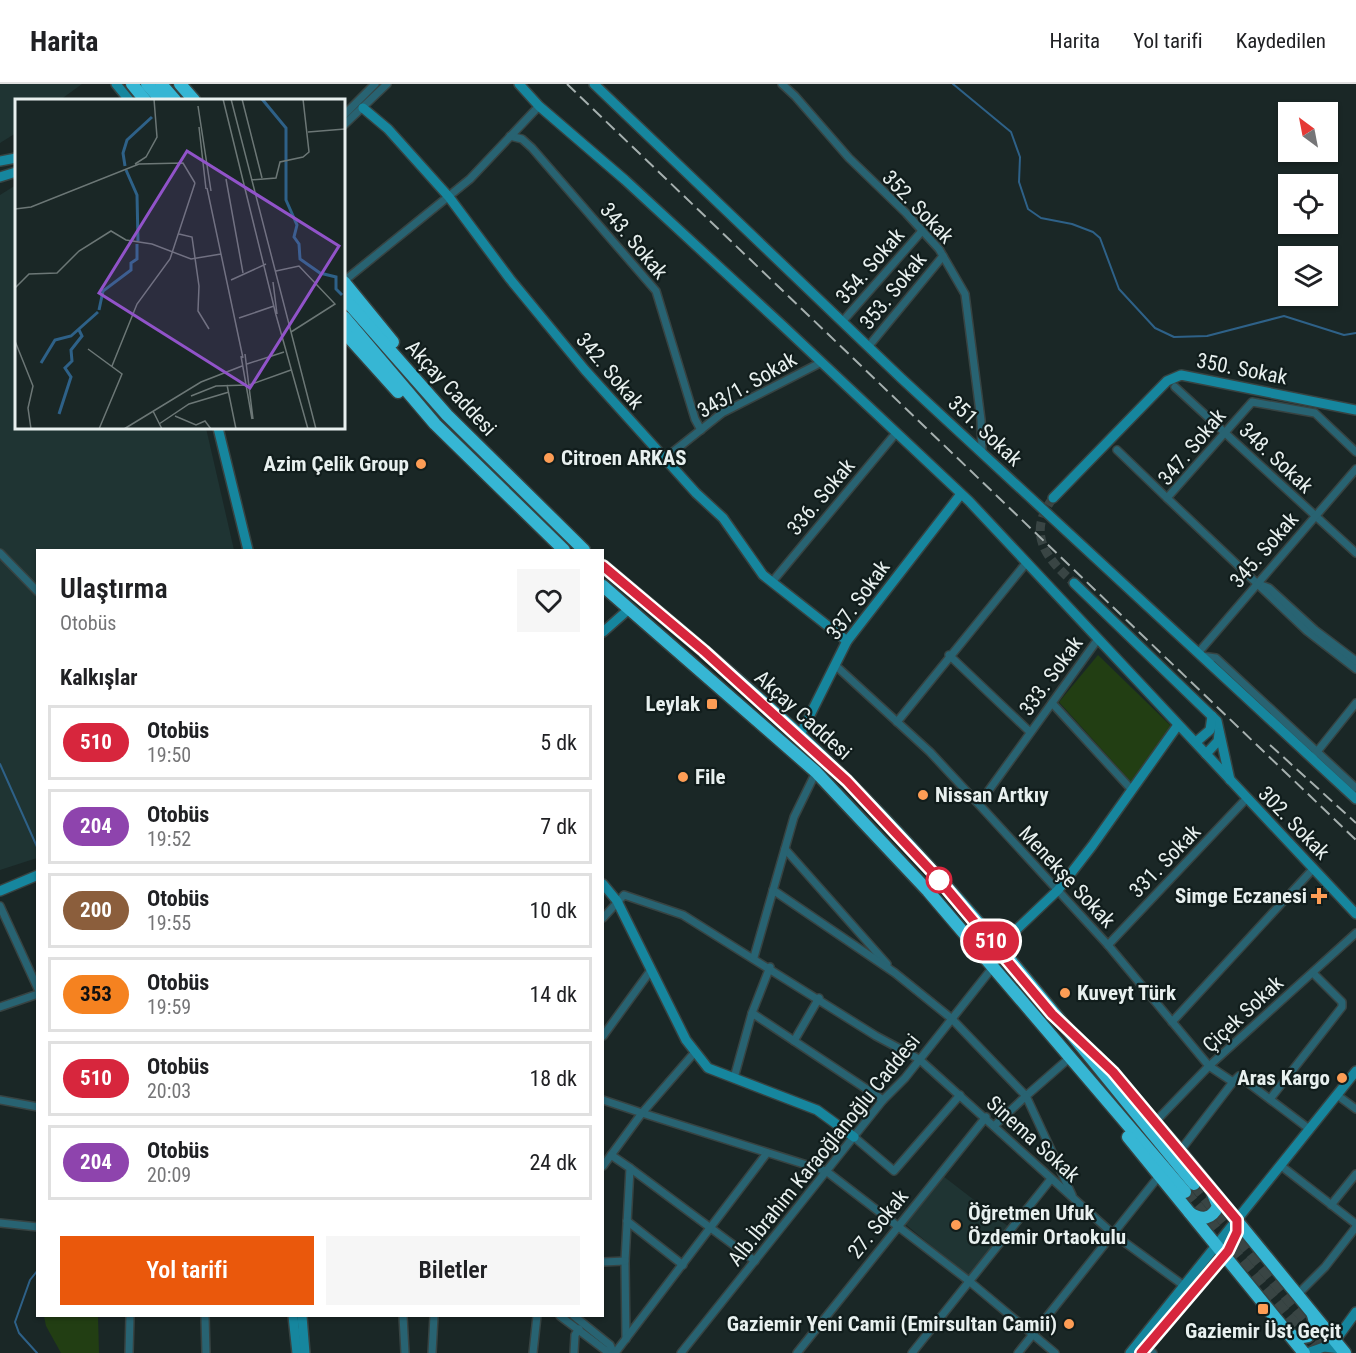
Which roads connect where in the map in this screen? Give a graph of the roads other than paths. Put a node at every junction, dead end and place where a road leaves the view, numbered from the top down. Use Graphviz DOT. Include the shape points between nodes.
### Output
graph roads {
  1 [pos="116,84"];
  2 [pos="132,84"];
  3 [pos="147,84"];
  4 [pos="162,84"];
  5 [pos="180,84"];
  6 [pos="375,84"];
  7 [pos="387,84"];
  8 [pos="519,84"];
  9 [pos="594,84"];
  10 [pos="782,84"];
  11 [pos="128,99"];
  12 [pos="144,99"];
  13 [pos="159,99"];
  14 [pos="174,99"];
  15 [pos="193,99"];
  16 [pos="539,106"];
  17 [pos="363,108"];
  18 [pos="345,114"];
  19 [pos="345,125"];
  20 [pos="510,136"];
  21 [pos="15,158"];
  22 [pos="0,161"];
  23 [pos="15,172"];
  24 [pos="0,177"];
  25 [pos="449,197"];
  26 [pos="922,231"];
  27 [pos="943,256"];
  28 [pos="345,280"];
  29 [pos="345,282"];
  30 [pos="345,299"];
  31 [pos="345,318"];
  32 [pos="842,322"];
  33 [pos="345,333"];
  34 [pos="868,347"];
  35 [pos="819,363"];
  36 [pos="1174,387"];
  37 [pos="1356,410"];
  38 [pos="447,415"];
  39 [pos="435,424"];
  40 [pos="218,429"];
  41 [pos="701,430"];
  42 [pos="1224,432"];
  43 [pos="896,433"];
  44 [pos="1117,450"];
  45 [pos="982,452"];
  46 [pos="1356,452"];
  47 [pos="664,459"];
  48 [pos="1356,469"];
  49 [pos="961,494"];
  50 [pos="1053,498"];
  51 [pos="1167,498"];
  52 [pos="1315,517"];
  53 [pos="248,549"];
  54 [pos="563,549"];
  55 [pos="583,549"];
  56 [pos="0,553"];
  57 [pos="1356,553"];
  58 [pos="1027,562"];
  59 [pos="604,567"];
  60 [pos="772,582"];
  61 [pos="1074,583"];
  62 [pos="1260,584"];
  63 [pos="604,587"];
  64 [pos="36,590"];
  65 [pos="629,609"];
  66 [pos="604,631"];
  67 [pos="1098,639"];
  68 [pos="848,641"];
  69 [pos="949,655"];
  70 [pos="1199,655"];
  71 [pos="1356,661"];
  72 [pos="835,665"];
  73 [pos="1356,669"];
  74 [pos="1052,703"];
  75 [pos="1356,703"];
  76 [pos="1212,716"];
  77 [pos="897,722"];
  78 [pos="1178,725"];
  79 [pos="1220,728"];
  80 [pos="1030,732"];
  81 [pos="799,737"];
  82 [pos="1196,742"];
  83 [pos="1223,752"];
  84 [pos="1206,754"];
  85 [pos="1315,755"];
  86 [pos="1212,762"];
  87 [pos="816,772"];
  88 [pos="1230,782"];
  89 [pos="1356,788"];
  90 [pos="1131,789"];
  91 [pos="1356,798"];
  92 [pos="1246,799"];
  93 [pos="979,804"];
  94 [pos="785,849"];
  95 [pos="1313,869"];
  96 [pos="36,875"];
  97 [pos="604,885"];
  98 [pos="1058,890"];
  99 [pos="0,891"];
  100 [pos="773,891"];
  101 [pos="617,901"];
  102 [pos="0,906"];
  103 [pos="1356,914"];
  104 [pos="604,917"];
  105 [pos="1356,933"];
  106 [pos="1108,945"];
  107 [pos="997,948"];
  108 [pos="754,957"];
  109 [pos="770,967"];
  110 [pos="993,967"];
  111 [pos="651,970"];
  112 [pos="895,973"];
  113 [pos="1312,973"];
  114 [pos="36,985"];
  115 [pos="36,995"];
  116 [pos="819,999"];
  117 [pos="0,1007"];
  118 [pos="752,1013"];
  119 [pos="1052,1014"];
  120 [pos="952,1019"];
  121 [pos="1039,1022"];
  122 [pos="1172,1022"];
  123 [pos="604,1035"];
  124 [pos="794,1041"];
  125 [pos="695,1052"];
  126 [pos="919,1059"];
  127 [pos="1066,1061"];
  128 [pos="1209,1066"];
  129 [pos="1356,1071"];
  130 [pos="734,1078"];
  131 [pos="1233,1082"];
  132 [pos="960,1095"];
  133 [pos="1337,1095"];
  134 [pos="1026,1096"];
  135 [pos="1270,1099"];
  136 [pos="0,1100"];
  137 [pos="604,1100"];
  138 [pos="883,1100"];
  139 [pos="36,1107"];
  140 [pos="1356,1109"];
  141 [pos="642,1113"];
  142 [pos="986,1117"];
  143 [pos="1155,1122"];
  144 [pos="994,1126"];
  145 [pos="1308,1128"];
  146 [pos="854,1137"];
  147 [pos="1180,1150"];
  148 [pos="767,1153"];
  149 [pos="611,1155"];
  150 [pos="604,1165"];
  151 [pos="1280,1165"];
  152 [pos="630,1168"];
  153 [pos="826,1171"];
  154 [pos="1356,1174"];
  155 [pos="1159,1176"];
  156 [pos="1051,1179"];
  157 [pos="1212,1190"];
  158 [pos="1073,1197"];
  159 [pos="1331,1205"];
  160 [pos="1184,1209"];
  161 [pos="1237,1220"];
  162 [pos="627,1221"];
  163 [pos="0,1223"];
  164 [pos="897,1226"];
  165 [pos="1356,1226"];
  166 [pos="710,1227"];
  167 [pos="36,1228"];
  168 [pos="1112,1233"];
  169 [pos="1215,1245"];
  170 [pos="1224,1255"];
  171 [pos="625,1261"];
  172 [pos="755,1261"];
  173 [pos="604,1262"];
  174 [pos="683,1265"];
  175 [pos="969,1281"];
  176 [pos="1183,1285"];
  177 [pos="1298,1294"];
  178 [pos="1356,1312"];
  179 [pos="1313,1313"];
  180 [pos="130,1317"];
  181 [pos="205,1317"];
  182 [pos="293,1317"];
  183 [pos="302,1317"];
  184 [pos="403,1317"];
  185 [pos="434,1317"];
  186 [pos="537,1317"];
  187 [pos="561,1317"];
  188 [pos="575,1317"];
  189 [pos="579,1329"];
  190 [pos="1287,1332"];
  191 [pos="1033,1334"];
  192 [pos="626,1339"];
  193 [pos="1341,1348"];
  194 [pos="1147,1351"];
  195 [pos="614,1352"];
  196 [pos="129,1353"];
  197 [pos="206,1353"];
  198 [pos="297,1353"];
  199 [pos="306,1353"];
  200 [pos="405,1353"];
  201 [pos="432,1353"];
  202 [pos="533,1353"];
  203 [pos="574,1353"];
  204 [pos="681,1353"];
  205 [pos="797,1353"];
  206 [pos="912,1353"];
  207 [pos="1018,1353"];
  208 [pos="1055,1353"];
  209 [pos="1130,1353"];
  210 [pos="1305,1353"];
  1 -- 11 [label="street"];
  2 -- 12 [label="highway"];
  3 -- 13 [label="highway"];
  4 -- 14 [label="highway"];
  5 -- 15 [label="highway"];
  6 -- 18 [label="street"];
  7 -- 17 [label="street"];
  8 -- 16 [label="street, 302. Sokak"];
  9 -- 32 [label="street, 351. Sokak"];
  10 -- 26 [label="street, 352. Sokak" via="873,184"];
  16 -- 20 [label="street"];
  16 -- 35 [label="street, 302. Sokak" via="625,180"];
  17 -- 19 [label="street"];
  17 -- 25 [label="street, 342. Sokak" via="388,129"];
  20 -- 25 [label="street"];
  20 -- 41 [label="street, 343. Sokak" via="522,139 532,148 656,291"];
  21 -- 22 [label="street"];
  23 -- 24 [label="street"];
  25 -- 28 [label="street"];
  25 -- 47 [label="street, 342. Sokak" via="562,343"];
  26 -- 27 [label="street, 352. Sokak"];
  26 -- 32 [label="street, 354. Sokak"];
  27 -- 34 [label="street, 353. Sokak"];
  27 -- 45 [label="street, 352. Sokak" via="964,294"];
  29 -- 38 [label="highway" via="425,378"];
  30 -- 38 [label="highway, Akçay Caddesi"];
  31 -- 39 [label="highway, Akçay Caddesi"];
  32 -- 34 [label="street, 351. Sokak"];
  33 -- 39 [label="highway" via="413,409"];
  34 -- 45 [label="street, 351. Sokak"];
  35 -- 41 [label="street, 343/1. Sokak" via="722,413"];
  35 -- 43 [label="street, 302. Sokak"];
  36 -- 42 [label="street, 348. Sokak"];
  37 -- 50 [label="street, 350. Sokak" via="1180,375 1167,381"];
  38 -- 55 [label="highway, Akçay Caddesi"];
  39 -- 54 [label="highway, Akçay Caddesi"];
  40 -- 53 [label="street"];
  41 -- 47 [label="street, 343/1. Sokak"];
  42 -- 46 [label="street, 347. Sokak" via="1252,402 1315,413"];
  42 -- 51 [label="street, 347. Sokak"];
  42 -- 52 [label="street, 348. Sokak"];
  43 -- 49 [label="street, 302. Sokak"];
  43 -- 60 [label="street, 336. Sokak"];
  44 -- 51 [label="street"];
  45 -- 70 [label="street, 351. Sokak"];
  47 -- 60 [label="street, 342. Sokak" via="723,518"];
  48 -- 52 [label="street, 345. Sokak"];
  49 -- 58 [label="street, 302. Sokak"];
  49 -- 68 [label="street, 337. Sokak"];
  51 -- 62 [label="street, 347. Sokak"];
  52 -- 57 [label="street, 348. Sokak"];
  52 -- 62 [label="street, 345. Sokak"];
  56 -- 64 [label="street"];
  58 -- 67 [label="street, 302. Sokak"];
  58 -- 69 [label="street"];
  59 -- 81 [label="highway, Akçay Caddesi"];
  60 -- 68 [label="street, 342. Sokak"];
  61 -- 76 [label="street"];
  62 -- 70 [label="street, 345. Sokak"];
  62 -- 71 [label="street, 347. Sokak"];
  62 -- 73 [label="street, 347. Sokak" via="1307,631"];
  63 -- 65 [label="highway, Akçay Caddesi"];
  65 -- 66 [label="street"];
  65 -- 87 [label="highway, Akçay Caddesi"];
  67 -- 74 [label="street, 333. Sokak"];
  67 -- 78 [label="street, 302. Sokak"];
  68 -- 72 [label="street, 337. Sokak"];
  69 -- 77 [label="street"];
  69 -- 80 [label="street"];
  70 -- 85 [label="street, 351. Sokak"];
  72 -- 77 [label="street, Menekşe Sokak"];
  72 -- 81 [label="street, 337. Sokak"];
  74 -- 80 [label="street, 333. Sokak"];
  74 -- 90 [label="street"];
  75 -- 85 [label="street"];
  76 -- 79 [label="street"];
  76 -- 82 [label="street" via="1210,730"];
  77 -- 93 [label="street, Menekşe Sokak"];
  78 -- 82 [label="street, 302. Sokak"];
  78 -- 90 [label="street"];
  79 -- 83 [label="street"];
  79 -- 84 [label="street" via="1218,741"];
  80 -- 93 [label="street, 333. Sokak"];
  81 -- 107 [label="highway, Akçay Caddesi" via="936,876"];
  82 -- 84 [label="street, 302. Sokak"];
  83 -- 86 [label="street"];
  83 -- 88 [label="street"];
  84 -- 86 [label="street, 302. Sokak"];
  85 -- 89 [label="street"];
  85 -- 91 [label="street, 351. Sokak"];
  86 -- 88 [label="street, 302. Sokak"];
  87 -- 94 [label="street" via="794,817"];
  87 -- 110 [label="highway, Akçay Caddesi"];
  88 -- 92 [label="street, 302. Sokak"];
  90 -- 98 [label="street"];
  92 -- 95 [label="street, 302. Sokak"];
  92 -- 106 [label="street, 331. Sokak"];
  93 -- 98 [label="street, Menekşe Sokak"];
  94 -- 100 [label="street"];
  94 -- 112 [label="street"];
  95 -- 103 [label="street, 302. Sokak"];
  95 -- 122 [label="street"];
  96 -- 99 [label="street"];
  97 -- 101 [label="street"];
  98 -- 106 [label="street, Menekşe Sokak"];
  98 -- 107 [label="street"];
  100 -- 108 [label="street"];
  100 -- 112 [label="street"];
  101 -- 104 [label="street"];
  101 -- 108 [label="street, Sinema Sokak" via="624,895 683,915"];
  101 -- 111 [label="street"];
  102 -- 114 [label="street"];
  105 -- 113 [label="street, Çiçek Sokak"];
  106 -- 122 [label="street, Menekşe Sokak"];
  107 -- 119 [label="highway, Akçay Caddesi"];
  108 -- 109 [label="street, Sinema Sokak"];
  109 -- 116 [label="street, Sinema Sokak"];
  109 -- 118 [label="street"];
  110 -- 120 [label="street, Alb.İbrahim Karaoğlanoğlu Caddesi"];
  110 -- 121 [label="highway, Akçay Caddesi"];
  111 -- 123 [label="street"];
  111 -- 125 [label="street"];
  112 -- 120 [label="street"];
  113 -- 128 [label="street, Çiçek Sokak"];
  113 -- 135 [label="street" via="1342,1002 1342,1007"];
  115 -- 117 [label="street"];
  116 -- 124 [label="street"];
  116 -- 126 [label="street, Sinema Sokak"];
  118 -- 124 [label="street"];
  118 -- 130 [label="street"];
  119 -- 121 [label="highway, Akçay Caddesi" via="1190,1188"];
  119 -- 143 [label="highway" via="1113,1072"];
  120 -- 126 [label="street, Alb.İbrahim Karaoğlanoğlu Caddesi"];
  120 -- 134 [label="street"];
  121 -- 127 [label="highway"];
  122 -- 128 [label="street, Menekşe Sokak"];
  124 -- 138 [label="street"];
  125 -- 130 [label="street" via="708,1068"];
  125 -- 141 [label="street"];
  126 -- 132 [label="street, Sinema Sokak"];
  126 -- 138 [label="street, Alb.İbrahim Karaoğlanoğlu Caddesi"];
  127 -- 134 [label="street"];
  127 -- 155 [label="highway"];
  128 -- 131 [label="street, Çiçek Sokak"];
  128 -- 143 [label="street"];
  129 -- 133 [label="street"];
  130 -- 146 [label="street" via="816,1110"];
  131 -- 135 [label="street" via="1239,1076"];
  131 -- 147 [label="street, Çiçek Sokak"];
  132 -- 142 [label="street, Sinema Sokak"];
  132 -- 146 [label="street" via="894,1171"];
  133 -- 140 [label="street"];
  133 -- 145 [label="street"];
  134 -- 144 [label="street"];
  134 -- 158 [label="street"];
  135 -- 145 [label="street"];
  136 -- 139 [label="street"];
  137 -- 141 [label="street"];
  138 -- 146 [label="street, Alb.İbrahim Karaoğlanoğlu Caddesi"];
  141 -- 148 [label="street"];
  141 -- 149 [label="street"];
  142 -- 144 [label="street, Sinema Sokak"];
  142 -- 164 [label="street, 27. Sokak"];
  143 -- 147 [label="highway"];
  144 -- 156 [label="street, Sinema Sokak"];
  145 -- 151 [label="street"];
  146 -- 153 [label="street, Alb.İbrahim Karaoğlanoğlu Caddesi"];
  147 -- 157 [label="highway"];
  148 -- 153 [label="street"];
  148 -- 166 [label="street"];
  149 -- 150 [label="street"];
  149 -- 152 [label="street"];
  151 -- 159 [label="street"];
  151 -- 161 [label="street"];
  152 -- 162 [label="street"];
  152 -- 166 [label="street"];
  153 -- 164 [label="street"];
  153 -- 172 [label="street, Alb.İbrahim Karaoğlanoğlu Caddesi"];
  154 -- 159 [label="street"];
  155 -- 160 [label="highway"];
  155 -- 168 [label="street"];
  156 -- 158 [label="street, Sinema Sokak"];
  156 -- 175 [label="street"];
  157 -- 160 [label="highway" via="1218,1206 1215,1214 1198,1218"];
  157 -- 161 [label="highway"];
  158 -- 168 [label="street, Sinema Sokak"];
  159 -- 165 [label="street"];
  160 -- 169 [label="highway"];
  161 -- 169 [label="street"];
  161 -- 170 [label="street" via="1234,1243"];
  161 -- 177 [label="highway"];
  162 -- 171 [label="street"];
  162 -- 174 [label="street"];
  163 -- 167 [label="street"];
  164 -- 175 [label="street"];
  164 -- 205 [label="street, 27. Sokak"];
  165 -- 177 [label="street" via="1325,1268"];
  166 -- 172 [label="street"];
  166 -- 174 [label="street"];
  168 -- 176 [label="street, Sinema Sokak"];
  168 -- 191 [label="street"];
  169 -- 170 [label="highway"];
  169 -- 176 [label="street"];
  170 -- 190 [label="highway"];
  170 -- 194 [label="street"];
  171 -- 173 [label="street"];
  171 -- 192 [label="street"];
  172 -- 204 [label="street, Alb.İbrahim Karaoğlanoğlu Caddesi"];
  174 -- 192 [label="street"];
  175 -- 191 [label="street"];
  175 -- 206 [label="street"];
  176 -- 209 [label="street"];
  177 -- 179 [label="highway"];
  178 -- 193 [label="street"];
  179 -- 190 [label="highway" via="1316,1326 1308,1336 1297,1338"];
  179 -- 193 [label="highway"];
  180 -- 196 [label="street"];
  181 -- 197 [label="street"];
  182 -- 198 [label="street"];
  183 -- 199 [label="street"];
  184 -- 200 [label="street"];
  185 -- 201 [label="street"];
  186 -- 202 [label="street"];
  187 -- 189 [label="street"];
  188 -- 195 [label="street"];
  189 -- 195 [label="street" via="605,1350"];
  189 -- 203 [label="street"];
  190 -- 210 [label="highway"];
  191 -- 207 [label="street"];
  191 -- 208 [label="street"];
  192 -- 195 [label="street"];
  193 -- 210 [label="street" via="1324,1347"];
}
